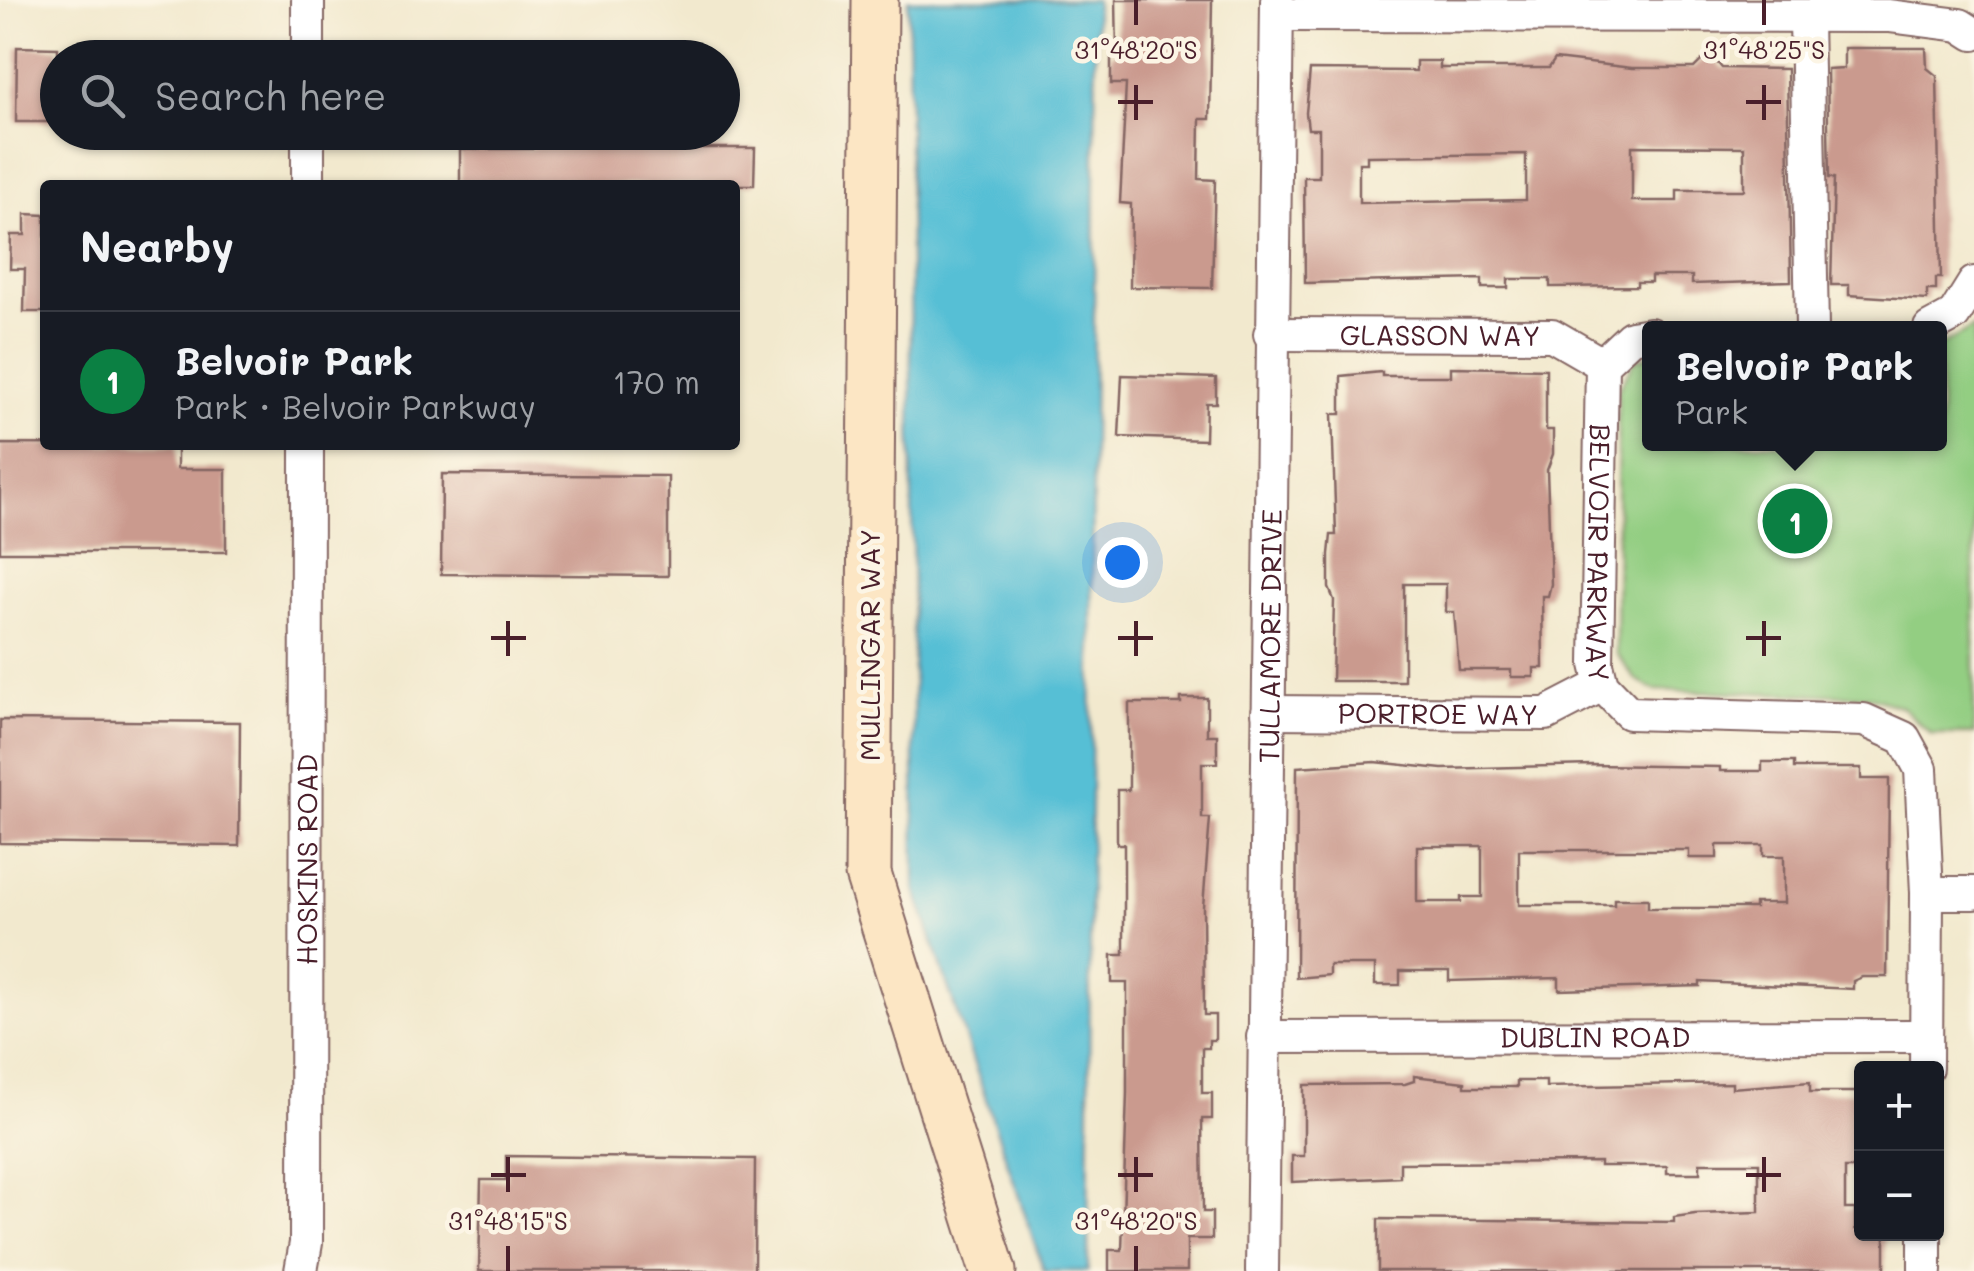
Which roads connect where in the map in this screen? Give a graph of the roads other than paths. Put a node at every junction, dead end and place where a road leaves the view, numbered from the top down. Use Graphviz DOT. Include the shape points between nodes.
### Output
graph roads {
  1 [pos="308,0"];
  2 [pos="875,0"];
  3 [pos="1277,8"];
  4 [pos="1889,8"];
  5 [pos="1806,18"];
  6 [pos="1974,34"];
  7 [pos="308,40"];
  8 [pos="308,150"];
  9 [pos="308,180"];
  10 [pos="1974,283"];
  11 [pos="1812,321"];
  12 [pos="1942,321"];
  13 [pos="1270,334"];
  14 [pos="1642,335"];
  15 [pos="1602,364"];
  16 [pos="308,450"];
  17 [pos="1602,685"];
  18 [pos="1268,712"];
  19 [pos="1927,893"];
  20 [pos="1974,893"];
  21 [pos="1264,1037"];
  22 [pos="1926,1052"];
  23 [pos="1925,1241"];
  24 [pos="301,1271"];
  25 [pos="993,1271"];
  26 [pos="1262,1271"];
  27 [pos="1925,1271"];
  1 -- 7 [label="street"];
  2 -- 25 [label="street, MULLINGAR WAY" via="868,874"];
  3 -- 5 [label="street"];
  3 -- 13 [label="street, TULLAMORE DRIVE"];
  4 -- 5 [label="street"];
  4 -- 6 [label="street"];
  5 -- 11 [label="street"];
  8 -- 9 [label="street"];
  10 -- 12 [label="street"];
  13 -- 15 [label="street, GLASSON WAY" via="1552,336"];
  13 -- 18 [label="street, TULLAMORE DRIVE"];
  14 -- 15 [label="street"];
  15 -- 17 [label="street, BELVOIR PARKWAY" via="1596,664"];
  16 -- 24 [label="street, HOSKINS ROAD"];
  17 -- 18 [label="street, PORTROE WAY" via="1546,714"];
  17 -- 19 [label="street, BELVOIR PARKWAY" via="1629,713 1644,716 1846,718 1892,730 1914,749 1921,769"];
  18 -- 21 [label="street, TULLAMORE DRIVE"];
  19 -- 20 [label="street"];
  19 -- 22 [label="street, BELVOIR PARKWAY"];
  21 -- 22 [label="street, DUBLIN ROAD"];
  21 -- 26 [label="street, TULLAMORE DRIVE"];
  23 -- 27 [label="street"];
}
